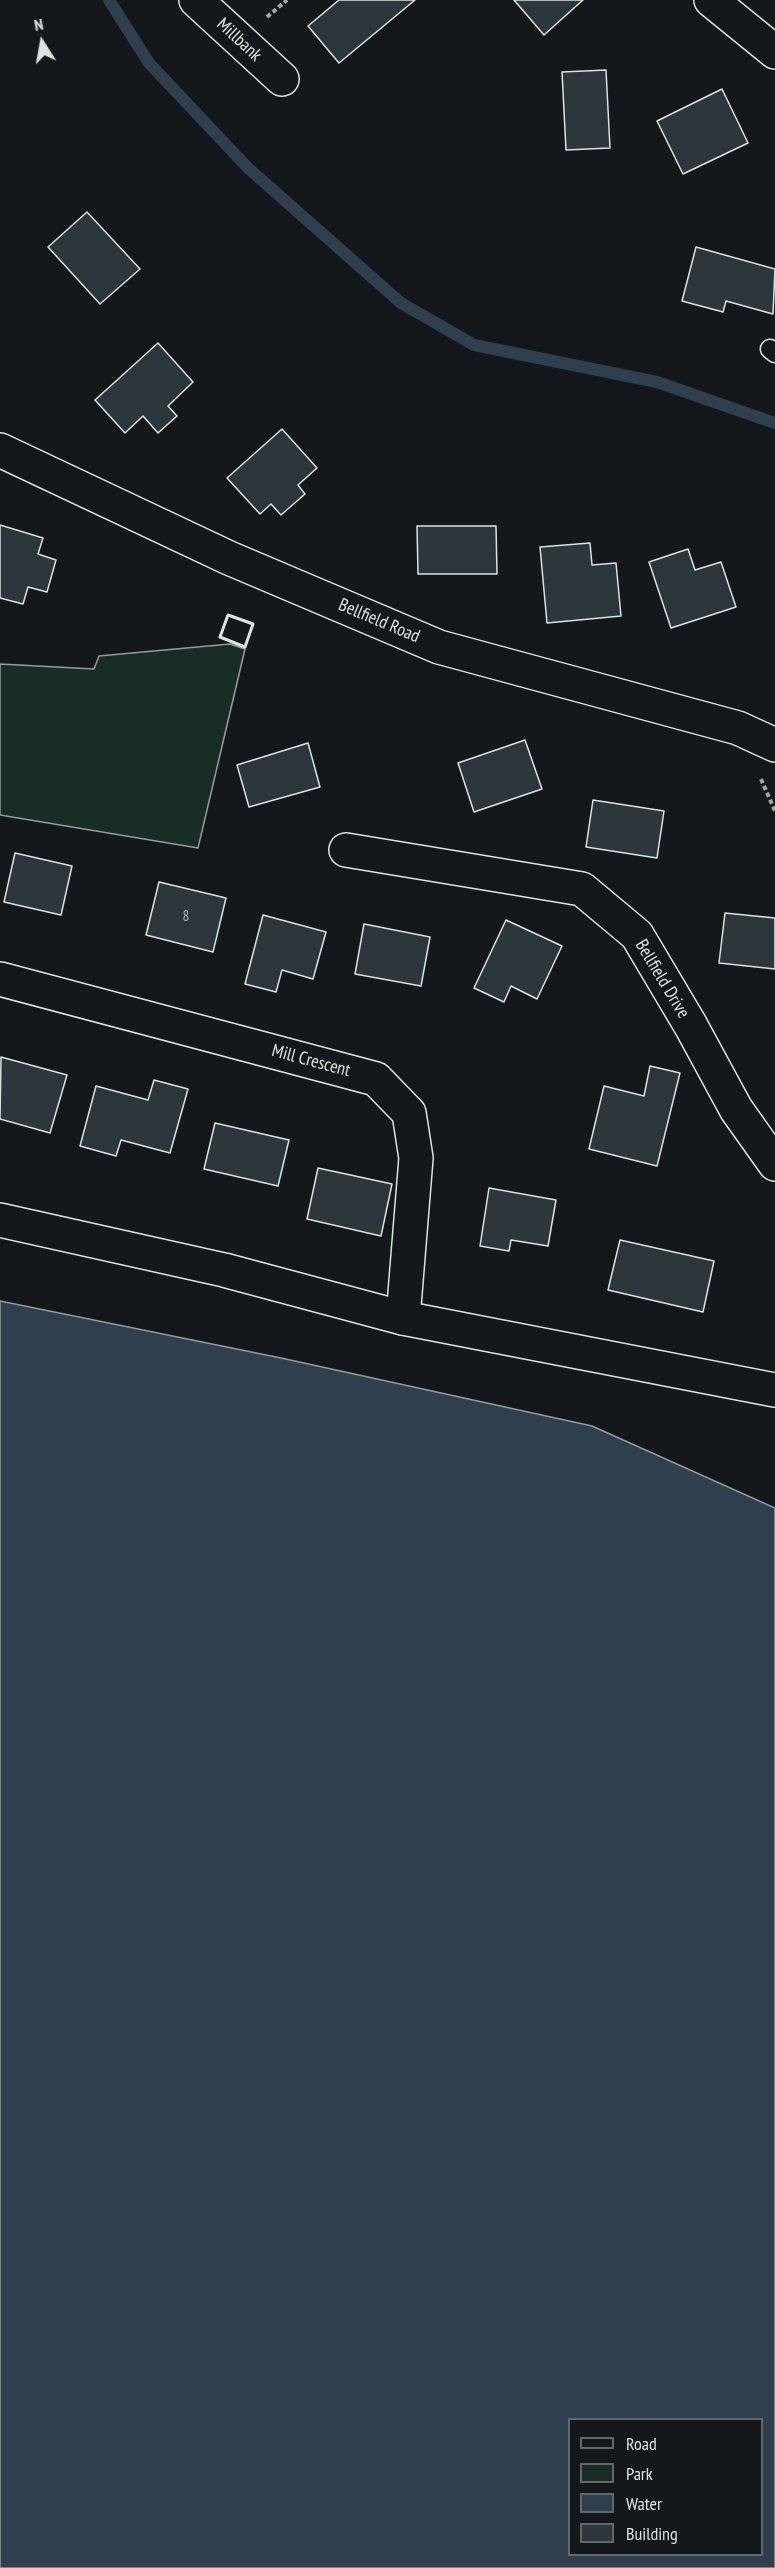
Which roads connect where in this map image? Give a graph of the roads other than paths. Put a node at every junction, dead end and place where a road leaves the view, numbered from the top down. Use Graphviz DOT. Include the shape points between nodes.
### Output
graph roads {
  1 [pos="196,0"];
  2 [pos="711,0"];
  3 [pos="775,52"];
  4 [pos="282,79"];
  5 [pos="0,450"];
  6 [pos="775,745"];
  7 [pos="346,850"];
  8 [pos="0,979"];
  9 [pos="775,1164"];
  10 [pos="0,1220"];
  11 [pos="403,1318"];
  12 [pos="775,1390"];
  1 -- 4 [label="street, Millbank"];
  2 -- 3 [label="street"];
  5 -- 6 [label="street, Bellfield Road" via="229,558 439,647 738,728"];
  7 -- 9 [label="street, Bellfield Drive" via="582,889 637,936 736,1109"];
  8 -- 11 [label="street, Mill Crescent" via="376,1079 409,1113 416,1158"];
  10 -- 11 [label="street" via="224,1270"];
  11 -- 12 [label="street"];
}
